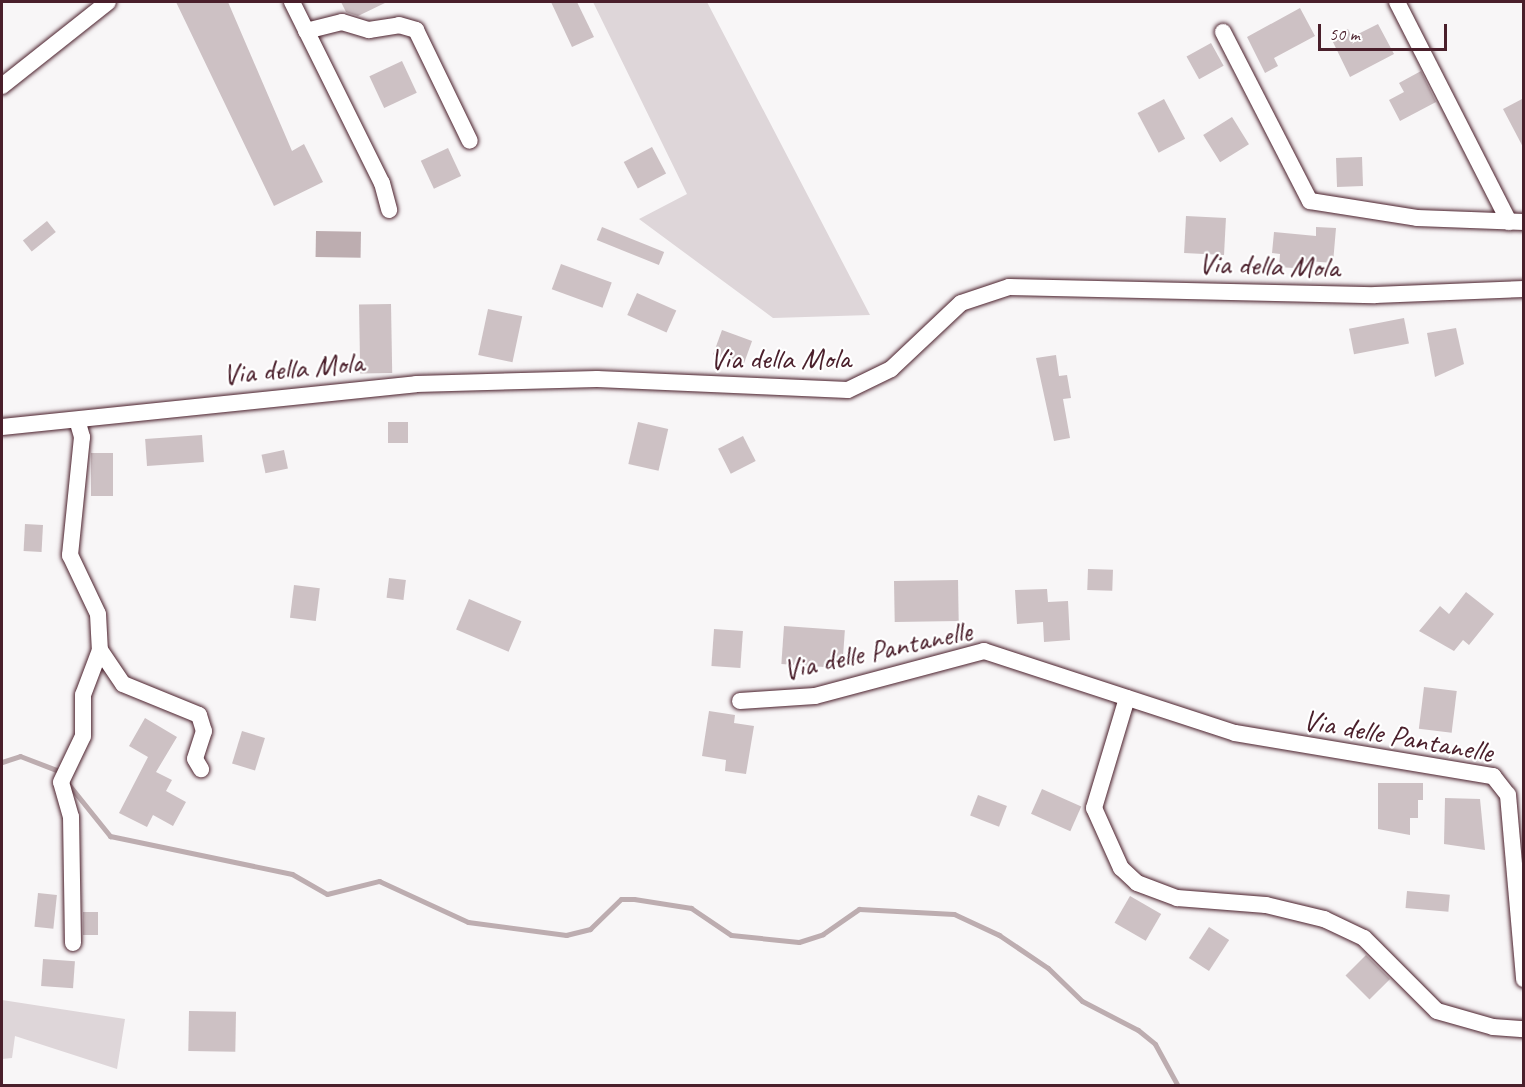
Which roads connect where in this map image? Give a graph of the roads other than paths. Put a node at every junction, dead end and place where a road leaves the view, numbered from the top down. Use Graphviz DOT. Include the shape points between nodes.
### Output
graph roads {
  1 [pos="108,2"];
  2 [pos="292,2"];
  3 [pos="1397,2"];
  4 [pos="306,31"];
  5 [pos="1223,32"];
  6 [pos="2,86"];
  7 [pos="470,141"];
  8 [pos="389,210"];
  9 [pos="1516,222"];
  10 [pos="1524,289"];
  11 [pos="78,423"];
  12 [pos="2,427"];
  13 [pos="100,650"];
  14 [pos="1127,698"];
  15 [pos="740,701"];
  16 [pos="201,769"];
  17 [pos="73,943"];
  18 [pos="1524,979"];
  19 [pos="1524,1029"];
  1 -- 6 [label="street"];
  2 -- 4 [label="street"];
  3 -- 9 [label="street"];
  4 -- 7 [label="street" via="342,22 369,30 399,25 417,30"];
  4 -- 8 [label="street" via="382,183"];
  5 -- 9 [label="street" via="1310,201 1417,218"];
  10 -- 11 [label="street, Via della Mola" via="1375,296 1009,287 961,303 891,369 848,390 597,379 417,384 261,396"];
  11 -- 12 [label="street, Via della Mola"];
  11 -- 13 [label="street" via="82,436 70,555 98,614"];
  13 -- 16 [label="street" via="123,684 199,715 204,731 195,759"];
  13 -- 17 [label="street" via="83,695 83,736 63,776 70,817"];
  14 -- 15 [label="street, Via delle Pantanelle" via="978,651 815,696"];
  14 -- 18 [label="street, Via delle Pantanelle" via="1258,739 1499,779 1508,795"];
  14 -- 19 [label="street" via="1094,808 1121,868 1137,883 1177,898 1266,905 1324,919 1364,938 1437,1011 1493,1027"];
}
